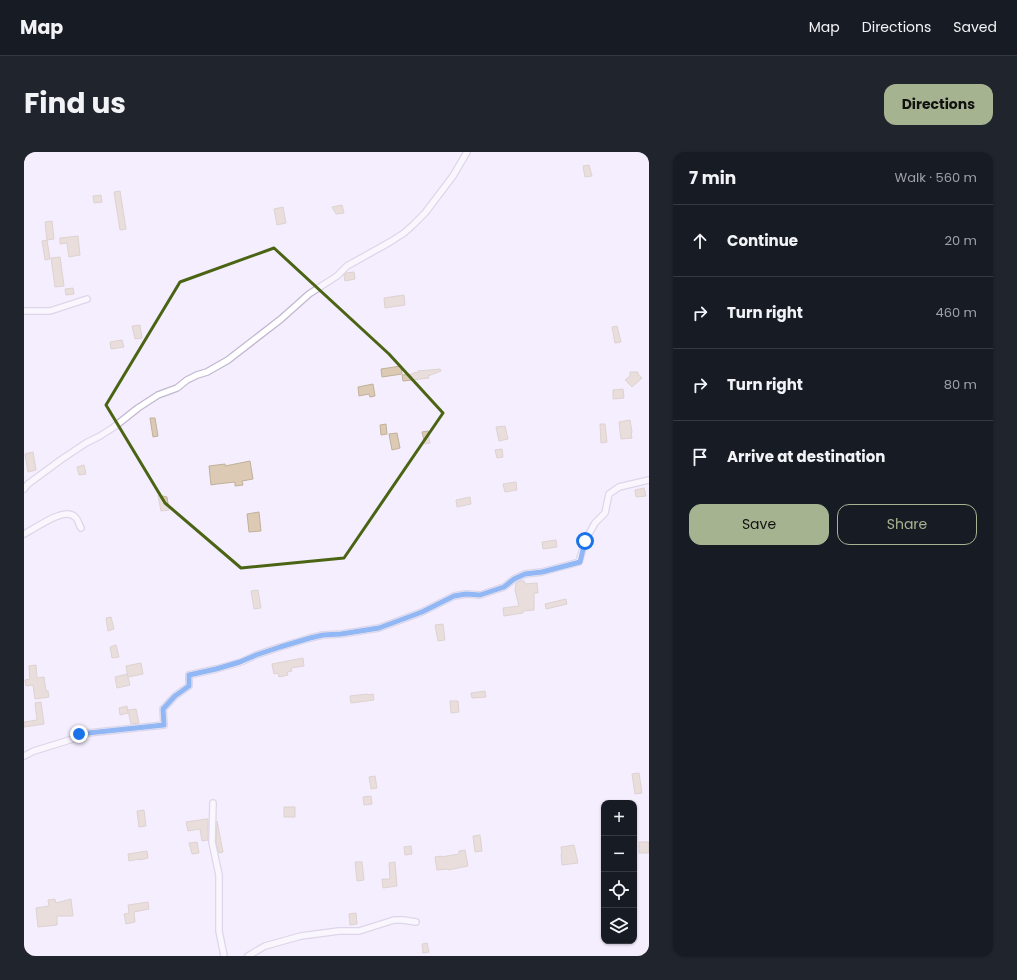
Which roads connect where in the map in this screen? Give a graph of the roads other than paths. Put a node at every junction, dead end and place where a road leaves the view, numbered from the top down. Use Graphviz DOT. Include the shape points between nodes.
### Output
graph roads {
  1 [pos="467,152"];
  2 [pos="87,299"];
  3 [pos="24,311"];
  4 [pos="649,480"];
  5 [pos="24,489"];
  6 [pos="81,528"];
  7 [pos="24,534"];
  8 [pos="24,756"];
  9 [pos="213,803"];
  10 [pos="416,922"];
  11 [pos="224,956"];
  12 [pos="248,956"];
  1 -- 5 [label="street" via="453,176 425,213 404,233 347,266 228,360 187,380 177,388 158,395 114,427 62,459"];
  2 -- 3 [label="street" via="50,311"];
  4 -- 8 [label="street" via="620,487 609,494 605,513 595,523 585,541 580,562 525,574 504,587 480,595 454,596 422,612 379,628 310,638 216,669 189,675 189,686 163,709 164,725 79,734 76,738"];
  6 -- 7 [label="street" via="75,517 68,513"];
  9 -- 11 [label="street" via="212,842 219,875 219,931"];
  10 -- 12 [label="street" via="394,920 359,931 300,936 265,946"];
}
